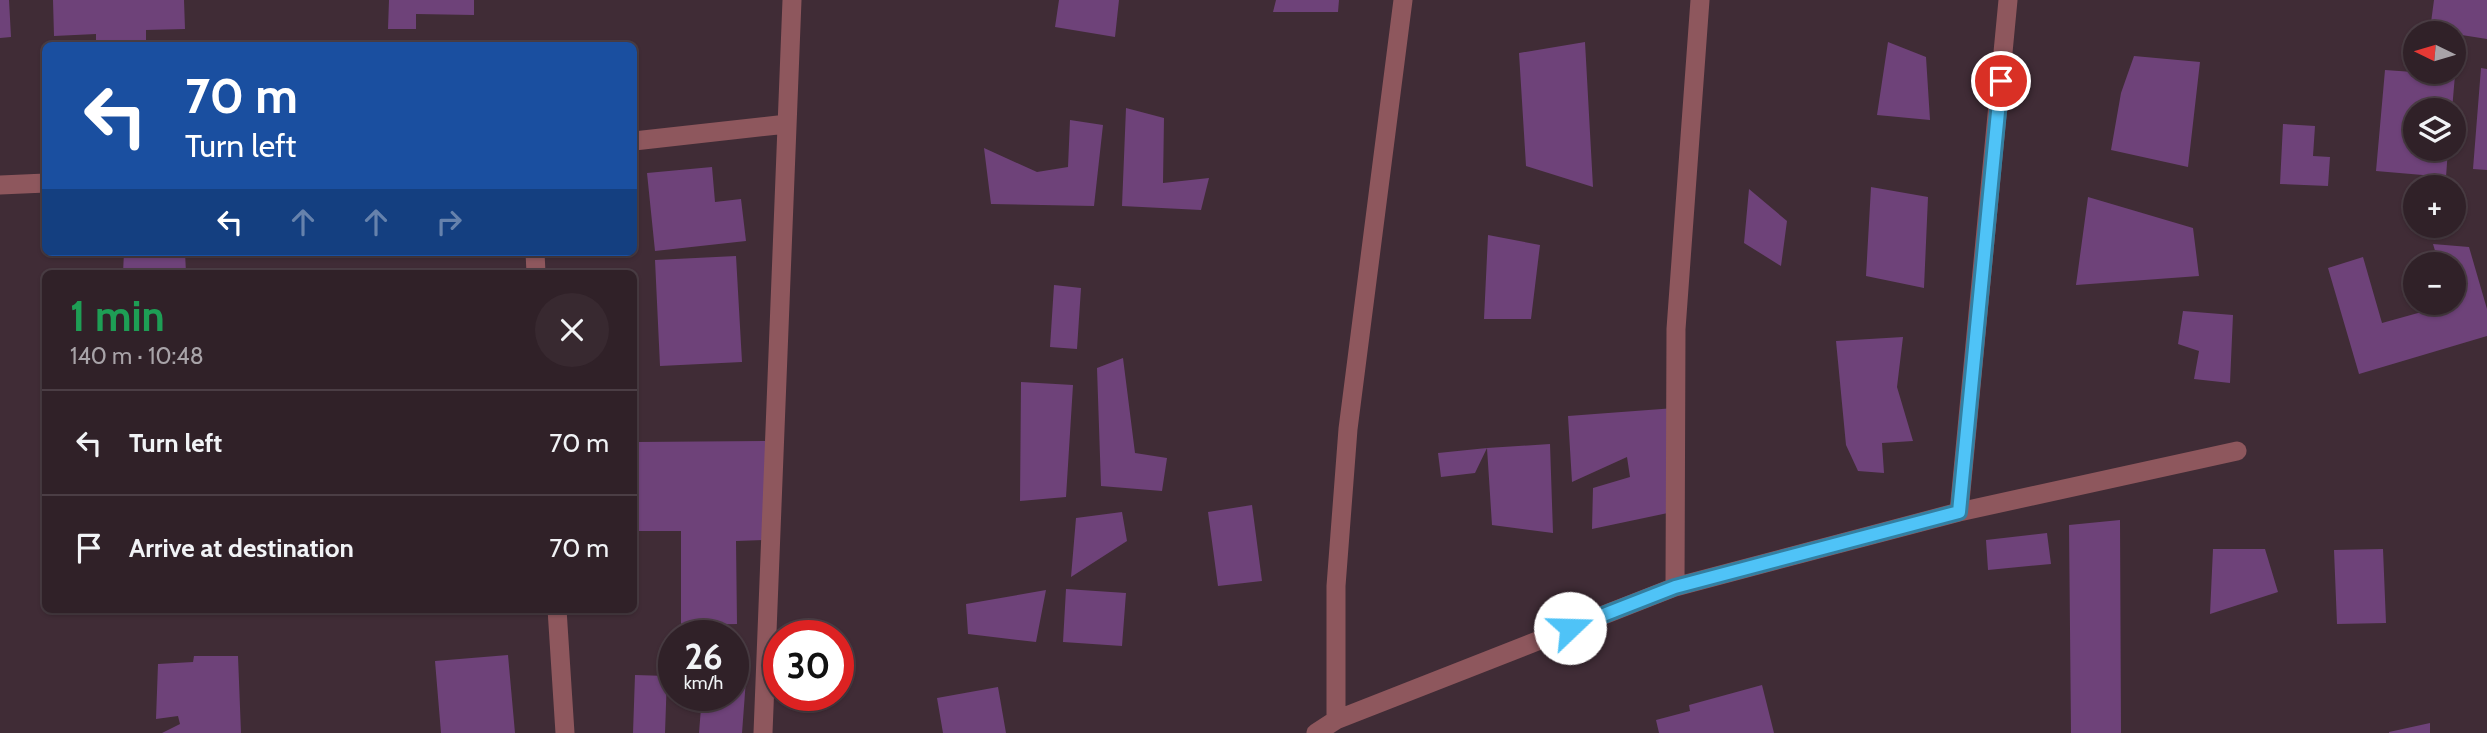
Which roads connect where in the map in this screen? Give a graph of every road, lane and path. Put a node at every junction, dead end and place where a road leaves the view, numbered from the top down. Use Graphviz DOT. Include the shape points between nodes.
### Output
graph roads {
  1 [pos="792,0"];
  2 [pos="1403,0"];
  3 [pos="1700,0"];
  4 [pos="2008,0"];
  5 [pos="787,124"];
  6 [pos="637,141"];
  7 [pos="42,183"];
  8 [pos="0,185"];
  9 [pos="2237,451"];
  10 [pos="1959,512"];
  11 [pos="1675,587"];
  12 [pos="557,613"];
  13 [pos="1336,720"];
  14 [pos="565,733"];
  15 [pos="763,733"];
  16 [pos="1316,733"];
  1 -- 5 [label="street"];
  2 -- 13 [label="street" via="1348,429 1336,586"];
  3 -- 11 [label="street" via="1676,329"];
  4 -- 10 [label="street"];
  5 -- 6 [label="street"];
  5 -- 15 [label="street"];
  7 -- 8 [label="street"];
  9 -- 10 [label="street"];
  10 -- 11 [label="street"];
  11 -- 13 [label="street"];
  12 -- 14 [label="street"];
  13 -- 16 [label="street"];
}
